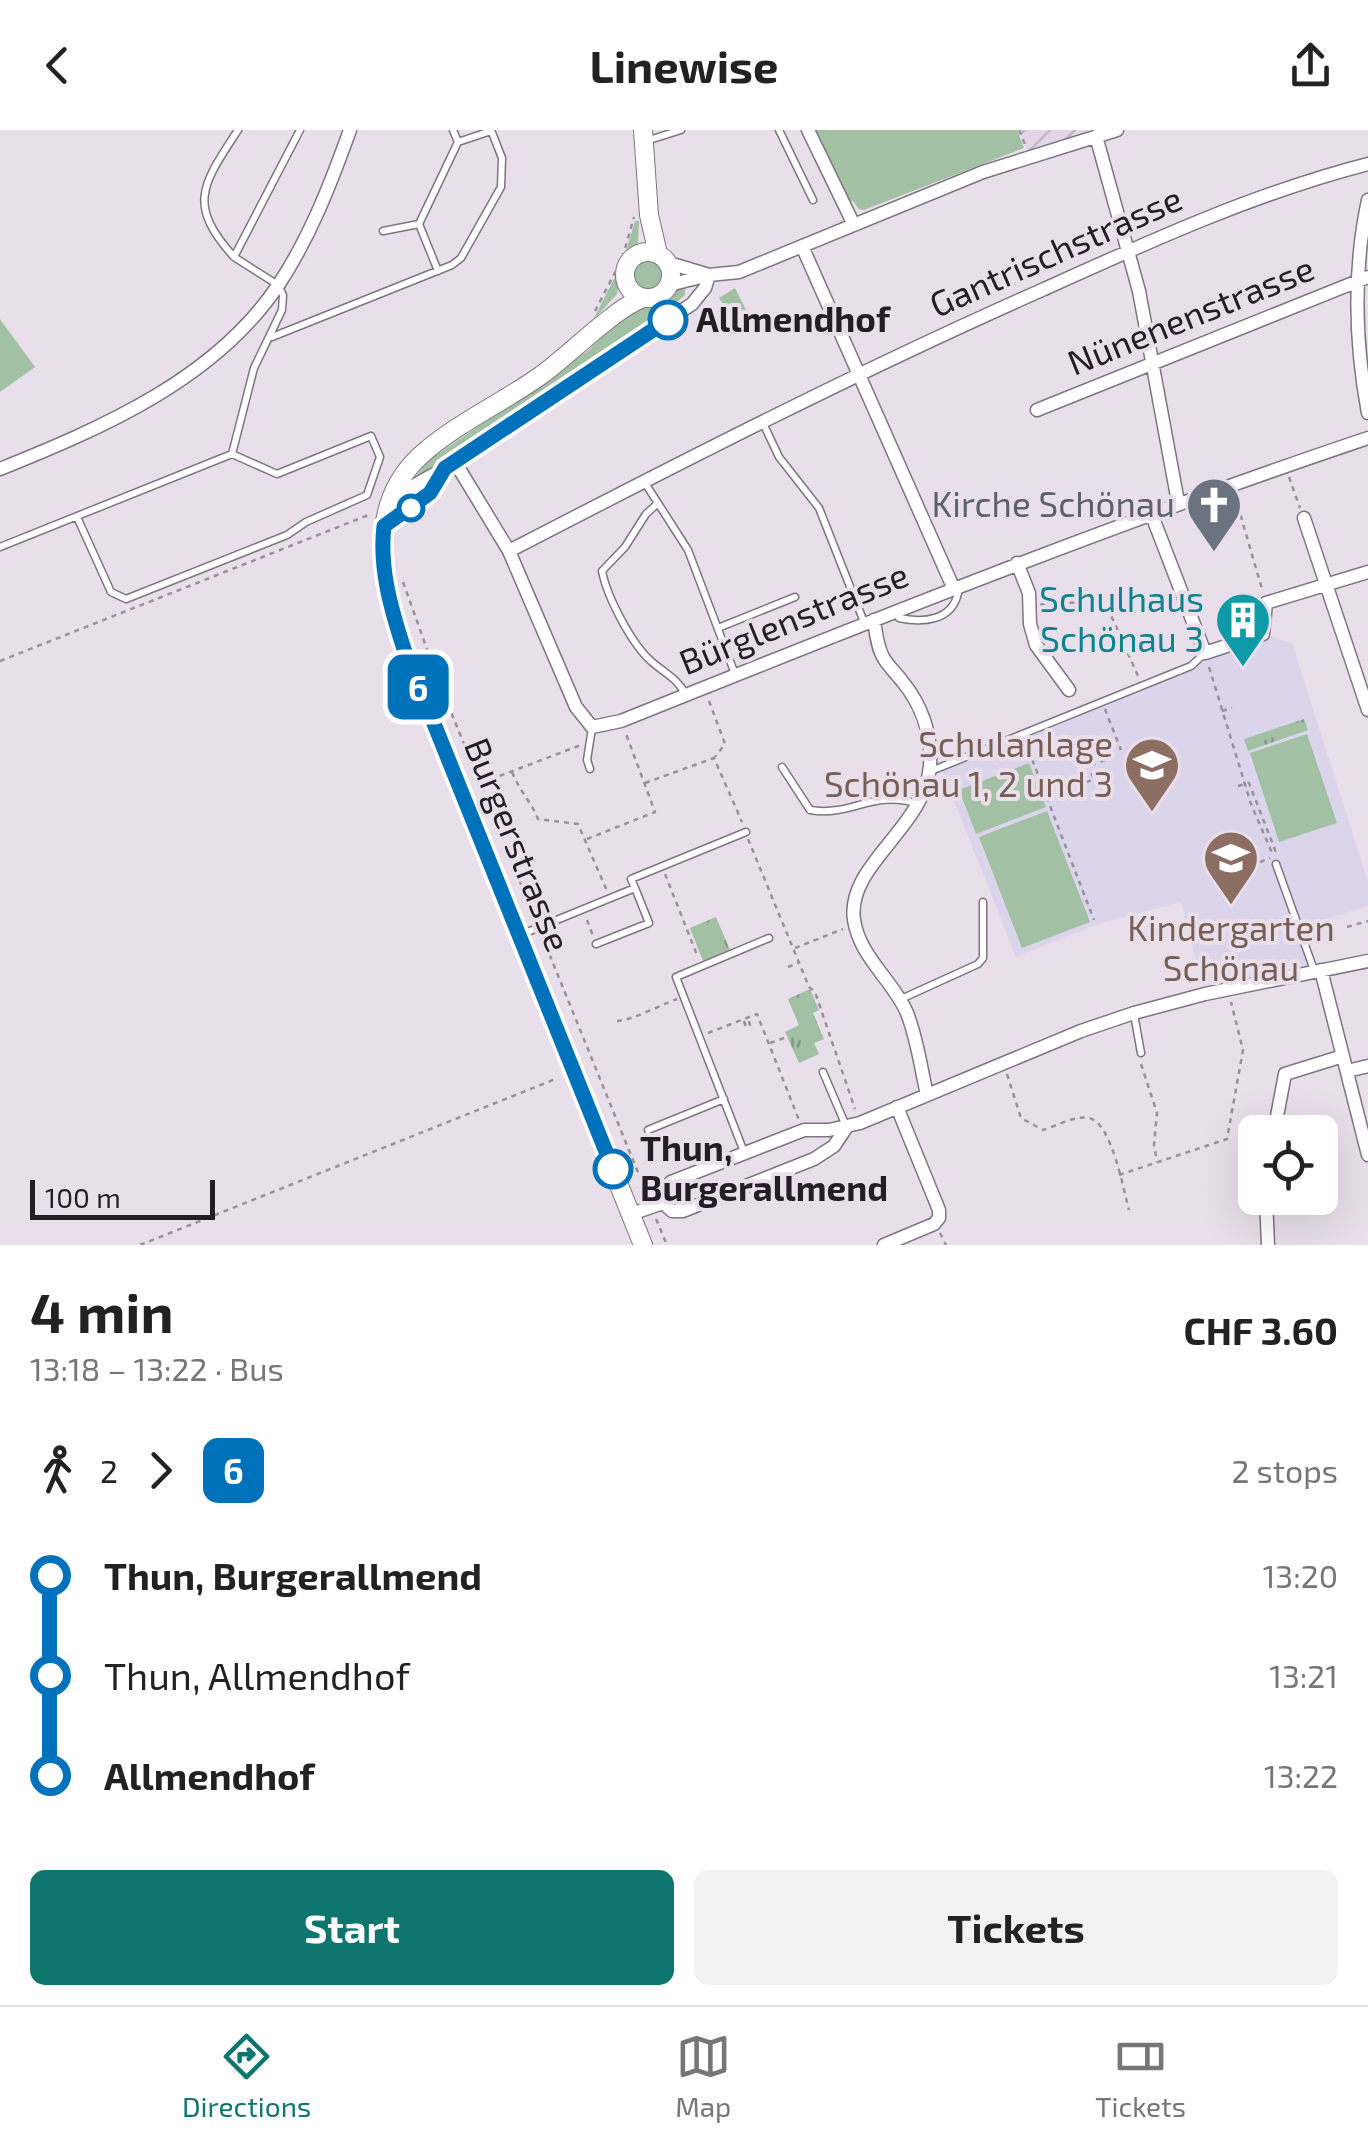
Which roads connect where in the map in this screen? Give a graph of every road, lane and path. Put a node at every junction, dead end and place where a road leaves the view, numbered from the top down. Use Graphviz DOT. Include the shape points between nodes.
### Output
graph roads {
  1 [pos="238,130"];
  2 [pos="300,130"];
  3 [pos="350,130"];
  4 [pos="453,130"];
  5 [pos="491,130"];
  6 [pos="681,130"];
  7 [pos="779,130"];
  8 [pos="808,130"];
  9 [pos="1019,130"];
  10 [pos="1117,130"];
  11 [pos="1095,133"];
  12 [pos="644,136"];
  13 [pos="458,142"];
  14 [pos="1030,156"];
  15 [pos="1368,164"];
  16 [pos="813,200"];
  17 [pos="1368,200"];
  18 [pos="642,212"];
  19 [pos="418,224"];
  20 [pos="854,225"];
  21 [pos="382,231"];
  22 [pos="802,246"];
  23 [pos="1130,250"];
  24 [pos="639,253"];
  25 [pos="234,257"];
  26 [pos="664,258"];
  27 [pos="438,271"];
  28 [pos="709,274"];
  29 [pos="1363,279"];
  30 [pos="626,283"];
  31 [pos="278,285"];
  32 [pos="669,285"];
  33 [pos="643,298"];
  34 [pos="598,320"];
  35 [pos="271,338"];
  36 [pos="1153,365"];
  37 [pos="858,373"];
  38 [pos="1036,410"];
  39 [pos="1368,413"];
  40 [pos="761,420"];
  41 [pos="1368,438"];
  42 [pos="232,454"];
  43 [pos="450,465"];
  44 [pos="1285,466"];
  45 [pos="0,469"];
  46 [pos="644,481"];
  47 [pos="1219,488"];
  48 [pos="390,499"];
  49 [pos="1178,502"];
  50 [pos="658,503"];
  51 [pos="1150,513"];
  52 [pos="76,517"];
  53 [pos="1304,518"];
  54 [pos="378,520"];
  55 [pos="0,547"];
  56 [pos="510,552"];
  57 [pos="1018,562"];
  58 [pos="1368,572"];
  59 [pos="401,579"];
  60 [pos="1328,584"];
  61 [pos="953,588"];
  62 [pos="795,597"];
  63 [pos="1266,603"];
  64 [pos="1029,608"];
  65 [pos="899,618"];
  66 [pos="869,622"];
  67 [pos="718,628"];
  68 [pos="1206,653"];
  69 [pos="0,661"];
  70 [pos="736,675"];
  71 [pos="1142,686"];
  72 [pos="704,688"];
  73 [pos="1069,690"];
  74 [pos="686,695"];
  75 [pos="1232,708"];
  76 [pos="1368,710"];
  77 [pos="1220,711"];
  78 [pos="1108,718"];
  79 [pos="621,722"];
  80 [pos="592,726"];
  81 [pos="1023,734"];
  82 [pos="589,742"];
  83 [pos="1121,750"];
  84 [pos="714,758"];
  85 [pos="1152,758"];
  86 [pos="1172,758"];
  87 [pos="1108,759"];
  88 [pos="1092,765"];
  89 [pos="782,767"];
  90 [pos="590,769"];
  91 [pos="930,771"];
  92 [pos="512,772"];
  93 [pos="1091,772"];
  94 [pos="644,782"];
  95 [pos="480,784"];
  96 [pos="1244,784"];
  97 [pos="1238,786"];
  98 [pos="1047,797"];
  99 [pos="919,804"];
  100 [pos="746,832"];
  101 [pos="585,839"];
  102 [pos="1275,861"];
  103 [pos="1260,862"];
  104 [pos="662,866"];
  105 [pos="635,888"];
  106 [pos="610,899"];
  107 [pos="983,902"];
  108 [pos="583,910"];
  109 [pos="1094,920"];
  110 [pos="1368,921"];
  111 [pos="856,924"];
  112 [pos="1347,927"];
  113 [pos="539,928"];
  114 [pos="519,936"];
  115 [pos="769,938"];
  116 [pos="596,944"];
  117 [pos="793,949"];
  118 [pos="1368,960"];
  119 [pos="799,962"];
  120 [pos="701,966"];
  121 [pos="788,967"];
  122 [pos="1318,971"];
  123 [pos="1227,990"];
  124 [pos="683,996"];
  125 [pos="900,1000"];
  126 [pos="1134,1012"];
  127 [pos="617,1021"];
  128 [pos="787,1036"];
  129 [pos="698,1037"];
  130 [pos="769,1043"];
  131 [pos="1141,1053"];
  132 [pos="1342,1056"];
  133 [pos="1004,1063"];
  134 [pos="1368,1066"];
  135 [pos="1346,1071"];
  136 [pos="574,1072"];
  137 [pos="823,1072"];
  138 [pos="927,1095"];
  139 [pos="724,1099"];
  140 [pos="897,1107"];
  141 [pos="1277,1115"];
  142 [pos="853,1125"];
  143 [pos="648,1130"];
  144 [pos="804,1130"];
  145 [pos="624,1138"];
  146 [pos="745,1154"];
  147 [pos="1368,1155"];
  148 [pos="814,1158"];
  149 [pos="1157,1162"];
  150 [pos="1119,1175"];
  151 [pos="657,1205"];
  152 [pos="1129,1210"];
  153 [pos="630,1214"];
  154 [pos="1267,1215"];
  155 [pos="140,1245"];
  156 [pos="643,1245"];
  157 [pos="667,1245"];
  158 [pos="884,1245"];
  159 [pos="1268,1245"];
  1 -- 25 [label="lane" via="204,189 212,233"];
  2 -- 25 [label="lane"];
  3 -- 31 [label="street"];
  4 -- 13 [label="lane"];
  5 -- 13 [label="lane"];
  5 -- 27 [label="lane" via="502,158 502,187 461,258"];
  6 -- 12 [label="lane"];
  7 -- 16 [label="lane"];
  8 -- 20 [label="street"];
  9 -- 14 [label="path"];
  10 -- 11 [label="street"];
  11 -- 14 [label="street"];
  11 -- 23 [label="street"];
  12 -- 18 [label="main road"];
  13 -- 19 [label="lane"];
  14 -- 20 [label="street"];
  15 -- 23 [label="street, Gantrischstrasse" via="1255,199"];
  17 -- 29 [label="street"];
  18 -- 24 [label="main road"];
  18 -- 26 [label="main road"];
  18 -- 34 [label="path"];
  19 -- 21 [label="lane"];
  19 -- 27 [label="lane"];
  20 -- 22 [label="street"];
  22 -- 28 [label="street" via="739,272"];
  22 -- 37 [label="street"];
  23 -- 36 [label="street"];
  23 -- 37 [label="street, Gantrischstrasse"];
  24 -- 26 [label="main road"];
  24 -- 30 [label="main road" via="626,267"];
  25 -- 31 [label="lane"];
  26 -- 28 [label="street"];
  26 -- 32 [label="main road" via="672,272"];
  27 -- 35 [label="lane"];
  28 -- 32 [label="street"];
  28 -- 43 [label="street" via="692,304"];
  29 -- 36 [label="street, Nünenenstrasse"];
  29 -- 39 [label="street" via="1358,333"];
  30 -- 33 [label="main road"];
  30 -- 34 [label="main road, Burgerstrasse"];
  31 -- 35 [label="lane" via="282,310"];
  31 -- 45 [label="street" via="224,346 134,409"];
  32 -- 33 [label="main road" via="659,296"];
  33 -- 34 [label="main road, Burgerstrasse"];
  34 -- 48 [label="main road, Burgerstrasse" via="538,378 424,453"];
  35 -- 42 [label="lane" via="254,368"];
  36 -- 38 [label="street, Nünenenstrasse"];
  36 -- 49 [label="street"];
  37 -- 40 [label="street, Gantrischstrasse"];
  37 -- 61 [label="street"];
  40 -- 46 [label="street, Gantrischstrasse"];
  40 -- 66 [label="lane" via="779,457 820,508"];
  41 -- 44 [label="street, Bürglenstrasse"];
  42 -- 52 [label="lane"];
  42 -- 52 [label="lane" via="277,474 372,436 380,456 368,494 287,535 126,599 111,592"];
  43 -- 48 [label="street"];
  43 -- 54 [label="street" via="430,493"];
  43 -- 56 [label="street"];
  44 -- 47 [label="street, Bürglenstrasse"];
  44 -- 53 [label="path"];
  46 -- 50 [label="lane"];
  46 -- 56 [label="street, Gantrischstrasse"];
  47 -- 49 [label="street, Bürglenstrasse"];
  47 -- 63 [label="path" via="1222,498 1234,493"];
  48 -- 54 [label="main road, Burgerstrasse"];
  49 -- 51 [label="street, Bürglenstrasse"];
  50 -- 67 [label="lane" via="688,550"];
  50 -- 74 [label="lane" via="602,572 638,647"];
  51 -- 57 [label="street, Bürglenstrasse"];
  51 -- 68 [label="street"];
  52 -- 55 [label="lane"];
  53 -- 60 [label="street"];
  54 -- 69 [label="path"];
  54 -- 114 [label="main road, Burgerstrasse" via="397,628"];
  56 -- 80 [label="street" via="576,707"];
  57 -- 61 [label="street, Bürglenstrasse"];
  57 -- 64 [label="street"];
  58 -- 60 [label="street"];
  59 -- 95 [label="path"];
  60 -- 63 [label="street"];
  60 -- 76 [label="street"];
  61 -- 65 [label="lane" via="955,607 946,614"];
  61 -- 66 [label="street, Bürglenstrasse"];
  62 -- 67 [label="lane"];
  63 -- 68 [label="street" via="1263,634"];
  64 -- 71 [label="path" via="1106,604"];
  64 -- 73 [label="street" via="1036,645"];
  66 -- 70 [label="street, Bürglenstrasse"];
  66 -- 91 [label="street" via="880,652 924,720"];
  67 -- 70 [label="lane"];
  68 -- 71 [label="lane"];
  68 -- 77 [label="path"];
  70 -- 72 [label="street, Bürglenstrasse"];
  71 -- 81 [label="lane"];
  72 -- 74 [label="street, Bürglenstrasse"];
  72 -- 84 [label="path" via="725,744"];
  74 -- 79 [label="street, Bürglenstrasse"];
  75 -- 77 [label="path"];
  77 -- 96 [label="path"];
  78 -- 83 [label="path"];
  79 -- 80 [label="street, Bürglenstrasse"];
  79 -- 94 [label="path"];
  80 -- 82 [label="lane"];
  81 -- 91 [label="lane"];
  81 -- 98 [label="path"];
  82 -- 90 [label="lane"];
  82 -- 92 [label="path"];
  84 -- 94 [label="path"];
  84 -- 100 [label="path"];
  85 -- 86 [label="path" via="1155,764"];
  87 -- 88 [label="path"];
  89 -- 99 [label="lane" via="810,810 832,814 875,799"];
  91 -- 99 [label="street"];
  92 -- 95 [label="path"];
  92 -- 101 [label="path" via="538,820 578,824"];
  93 -- 98 [label="path" via="1094,779"];
  94 -- 101 [label="path" via="656,812"];
  95 -- 113 [label="path"];
  96 -- 97 [label="path"];
  96 -- 102 [label="path"];
  98 -- 109 [label="path"];
  99 -- 111 [label="street" via="862,880"];
  100 -- 104 [label="lane"];
  100 -- 117 [label="path"];
  101 -- 106 [label="path"];
  102 -- 103 [label="path"];
  102 -- 122 [label="lane"];
  104 -- 105 [label="lane" via="632,879"];
  104 -- 120 [label="path"];
  105 -- 106 [label="lane"];
  105 -- 116 [label="lane" via="649,923"];
  106 -- 108 [label="lane"];
  107 -- 125 [label="lane" via="985,950 978,964"];
  108 -- 113 [label="lane"];
  108 -- 116 [label="path"];
  110 -- 112 [label="path"];
  111 -- 117 [label="path"];
  111 -- 125 [label="street"];
  113 -- 114 [label="lane"];
  113 -- 145 [label="path"];
  114 -- 136 [label="main road, Burgerstrasse"];
  115 -- 120 [label="lane"];
  117 -- 119 [label="path"];
  118 -- 122 [label="street"];
  119 -- 121 [label="path"];
  119 -- 142 [label="path" via="815,992"];
  120 -- 124 [label="lane" via="676,978"];
  122 -- 123 [label="street"];
  122 -- 132 [label="street"];
  123 -- 126 [label="street"];
  123 -- 149 [label="path" via="1244,1050 1227,1139"];
  124 -- 127 [label="path"];
  124 -- 129 [label="lane"];
  125 -- 138 [label="street"];
  126 -- 131 [label="lane"];
  126 -- 133 [label="street"];
  128 -- 130 [label="path"];
  129 -- 130 [label="path" via="757,1014"];
  129 -- 139 [label="lane"];
  130 -- 144 [label="path"];
  131 -- 149 [label="path" via="1157,1113"];
  132 -- 135 [label="street"];
  132 -- 141 [label="street" via="1285,1074"];
  133 -- 138 [label="street"];
  133 -- 150 [label="path" via="1021,1118 1044,1130 1085,1117 1097,1121"];
  134 -- 135 [label="street"];
  135 -- 147 [label="street"];
  136 -- 153 [label="main road, Burgerstrasse"];
  136 -- 155 [label="path"];
  137 -- 142 [label="lane"];
  138 -- 140 [label="street"];
  139 -- 143 [label="lane"];
  139 -- 146 [label="lane"];
  140 -- 142 [label="street"];
  140 -- 158 [label="street" via="938,1218"];
  142 -- 144 [label="street"];
  142 -- 148 [label="street"];
  143 -- 145 [label="path"];
  144 -- 146 [label="street"];
  144 -- 148 [label="street" via="819,1143"];
  145 -- 151 [label="path"];
  146 -- 151 [label="street" via="668,1185"];
  148 -- 151 [label="street" via="683,1211"];
  149 -- 150 [label="path"];
  150 -- 152 [label="path"];
  151 -- 153 [label="street"];
  151 -- 157 [label="path"];
  153 -- 156 [label="main road, Burgerstrasse"];
  154 -- 159 [label="street"];
}
